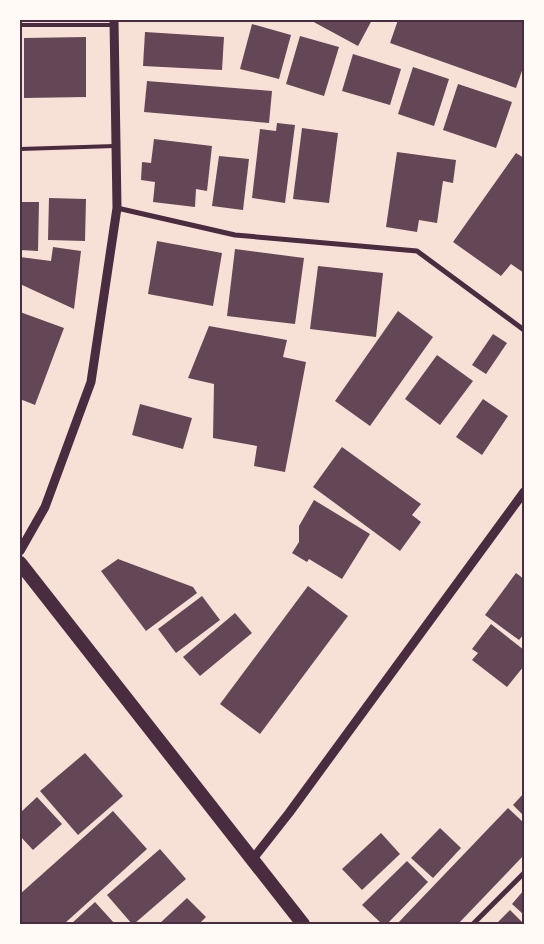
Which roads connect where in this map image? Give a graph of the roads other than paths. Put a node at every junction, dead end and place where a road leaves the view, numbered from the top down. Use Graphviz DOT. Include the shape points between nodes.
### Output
graph roads {
  1 [pos="114,22"];
  2 [pos="20,25"];
  3 [pos="117,146"];
  4 [pos="20,149"];
  5 [pos="117,208"];
  6 [pos="524,330"];
  7 [pos="524,492"];
  8 [pos="20,551"];
  9 [pos="20,563"];
  10 [pos="252,860"];
  11 [pos="524,873"];
  12 [pos="303,924"];
  13 [pos="473,924"];
  1 -- 2 [label="lane"];
  1 -- 3 [label="street"];
  3 -- 4 [label="lane"];
  3 -- 5 [label="street"];
  5 -- 6 [label="street" via="235,235 417,251"];
  5 -- 8 [label="street" via="91,382 45,507"];
  7 -- 10 [label="street"];
  9 -- 10 [label="highway"];
  10 -- 12 [label="highway"];
  11 -- 13 [label="street"];
}
